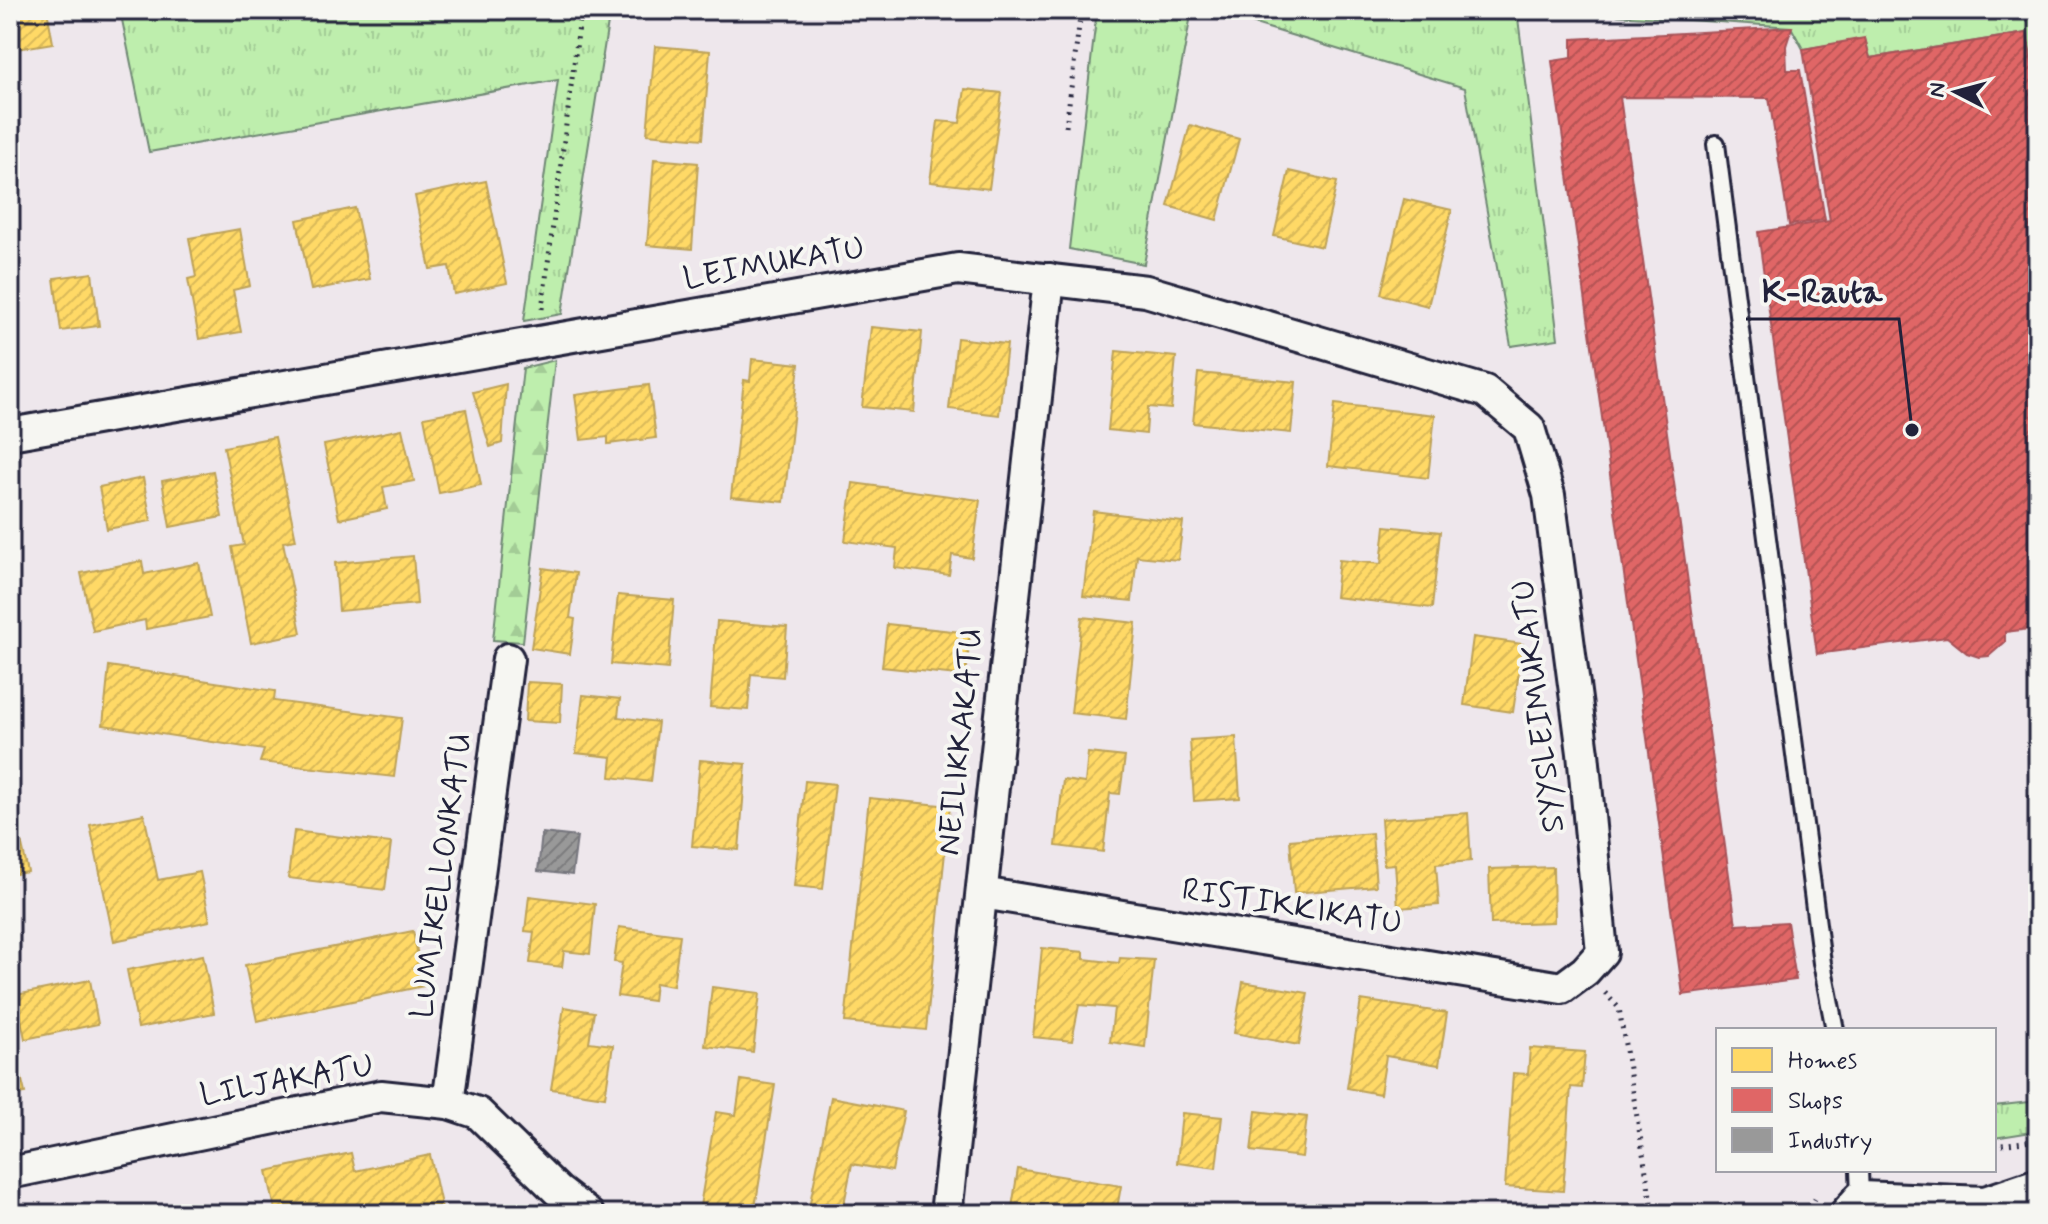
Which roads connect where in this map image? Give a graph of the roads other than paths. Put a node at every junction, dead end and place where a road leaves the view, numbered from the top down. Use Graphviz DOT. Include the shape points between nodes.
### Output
graph roads {
  1 [pos="1716,144"];
  2 [pos="1049,279"];
  3 [pos="11,428"];
  4 [pos="1529,428"];
  5 [pos="508,659"];
  6 [pos="982,893"];
  7 [pos="1585,971"];
  8 [pos="1835,1028"];
  9 [pos="448,1103"];
  10 [pos="10,1173"];
  11 [pos="2038,1184"];
  12 [pos="1855,1194"];
  13 [pos="1985,1202"];
  14 [pos="588,1214"];
  15 [pos="946,1214"];
  16 [pos="2032,1214"];
  1 -- 8 [label="lane"];
  2 -- 3 [label="street, LEIMUKATU" via="958,269"];
  2 -- 4 [label="street, LEIMUKATU" via="1146,291 1485,391"];
  2 -- 6 [label="street, NEILIKKAKATU"];
  4 -- 7 [label="street, SYYSLEIMUKATU" via="1549,495 1583,753 1602,952"];
  5 -- 9 [label="street, LUMIKELLONKATU"];
  6 -- 7 [label="street, RISTIKKIKATU" via="1562,988"];
  6 -- 15 [label="street, NEILIKKAKATU"];
  9 -- 10 [label="street, LILJAKATU" via="381,1096"];
  9 -- 14 [label="street, LILJAKATU" via="478,1113"];
  11 -- 13 [label="street"];
  12 -- 13 [label="street"];
  13 -- 16 [label="street"];
}
